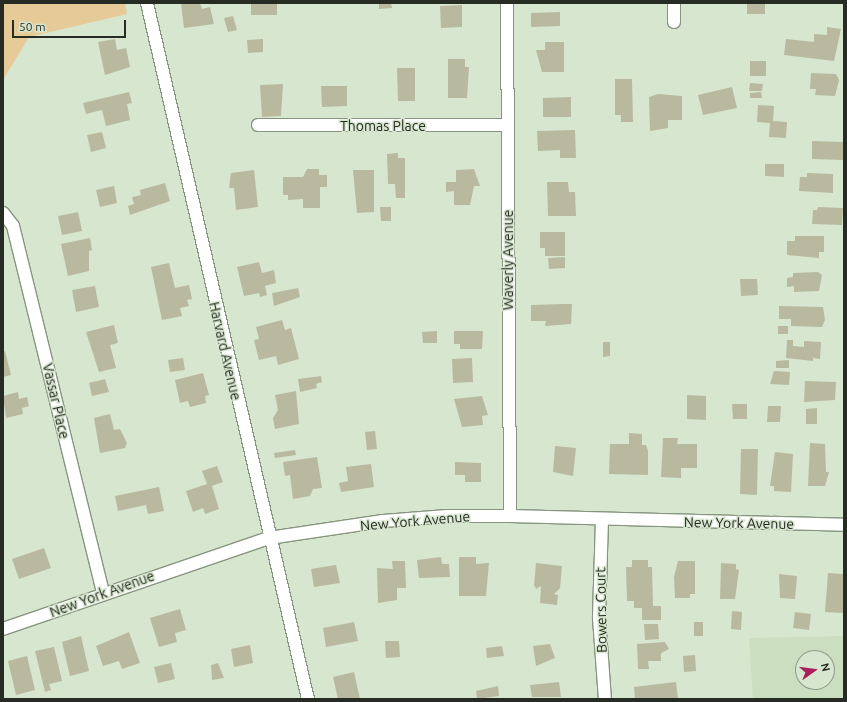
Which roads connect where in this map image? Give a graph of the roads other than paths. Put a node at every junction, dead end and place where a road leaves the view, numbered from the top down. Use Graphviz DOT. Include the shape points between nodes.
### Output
graph roads {
  1 [pos="147,3"];
  2 [pos="507,3"];
  3 [pos="674,3"];
  4 [pos="674,22"];
  5 [pos="258,125"];
  6 [pos="507,125"];
  7 [pos="3,213"];
  8 [pos="510,516"];
  9 [pos="602,520"];
  10 [pos="844,525"];
  11 [pos="269,538"];
  12 [pos="103,593"];
  13 [pos="3,629"];
  14 [pos="308,699"];
  15 [pos="605,699"];
  1 -- 11 [label="street, Harvard Avenue"];
  2 -- 6 [label="street, Waverly Avenue"];
  3 -- 4 [label="street"];
  5 -- 6 [label="street, Thomas Place"];
  6 -- 8 [label="street, Waverly Avenue"];
  7 -- 12 [label="street, Vassar Place" via="14,226"];
  8 -- 9 [label="street, New York Avenue"];
  8 -- 11 [label="street, New York Avenue" via="426,518"];
  9 -- 10 [label="street, New York Avenue"];
  9 -- 15 [label="street, Bowers Court" via="599,618"];
  11 -- 12 [label="street, New York Avenue"];
  11 -- 14 [label="street, Harvard Avenue"];
  12 -- 13 [label="street, New York Avenue"];
}
